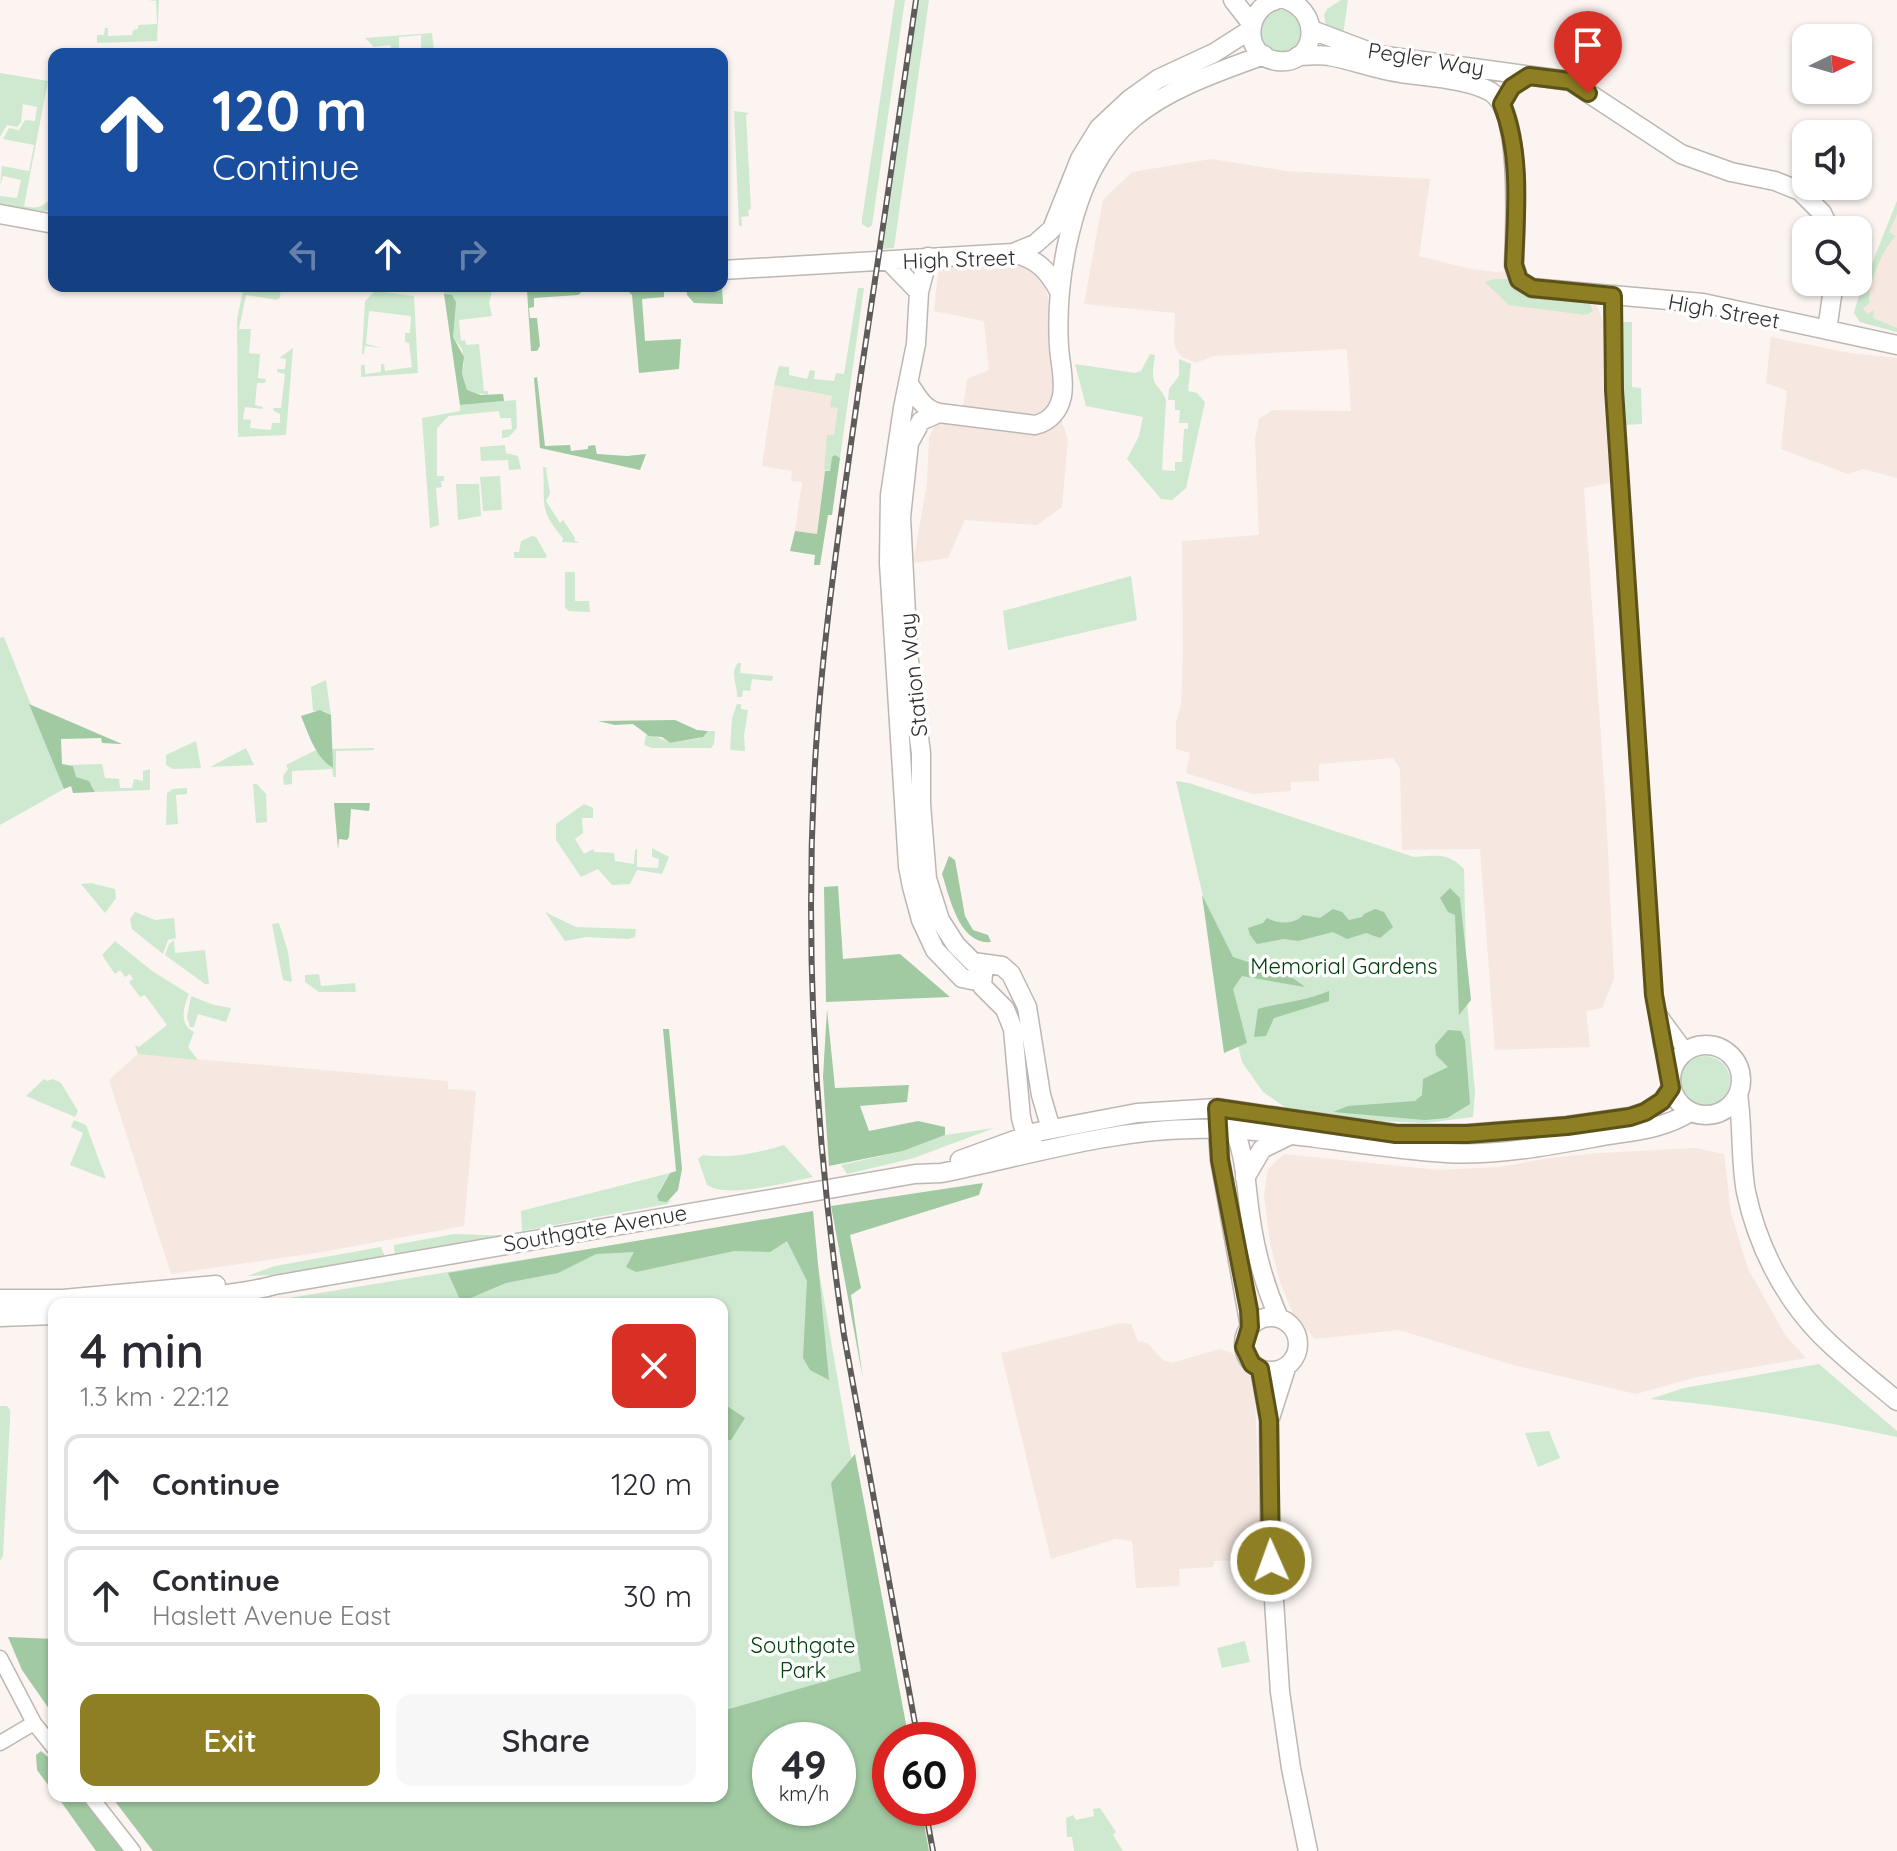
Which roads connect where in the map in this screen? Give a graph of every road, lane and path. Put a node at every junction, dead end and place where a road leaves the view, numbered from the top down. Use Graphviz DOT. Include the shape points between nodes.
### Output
graph roads {
  1 [pos="1233,0"];
  2 [pos="1287,0"];
  3 [pos="1265,2"];
  4 [pos="1251,26"];
  5 [pos="1312,30"];
  6 [pos="1264,55"];
  7 [pos="1298,56"];
  8 [pos="1529,76"];
  9 [pos="1502,104"];
  10 [pos="0,214"];
  11 [pos="1823,216"];
  12 [pos="48,223"];
  13 [pos="1013,253"];
  14 [pos="928,257"];
  15 [pos="889,261"];
  16 [pos="728,270"];
  17 [pos="1059,291"];
  18 [pos="919,292"];
  19 [pos="1613,296"];
  20 [pos="1832,296"];
  21 [pos="1827,330"];
  22 [pos="1897,345"];
  23 [pos="909,384"];
  24 [pos="939,413"];
  25 [pos="896,562"];
  26 [pos="992,965"];
  27 [pos="1012,980"];
  28 [pos="987,989"];
  29 [pos="1656,1010"];
  30 [pos="1686,1051"];
  31 [pos="1671,1082"];
  32 [pos="1738,1094"];
  33 [pos="1217,1108"];
  34 [pos="1698,1114"];
  35 [pos="1051,1129"];
  36 [pos="1226,1129"];
  37 [pos="1290,1135"];
  38 [pos="1026,1136"];
  39 [pos="1741,1143"];
  40 [pos="1040,1153"];
  41 [pos="915,1174"];
  42 [pos="1245,1178"];
  43 [pos="275,1285"];
  44 [pos="76,1298"];
  45 [pos="204,1298"];
  46 [pos="48,1300"];
  47 [pos="1,1304"];
  48 [pos="48,1314"];
  49 [pos="1279,1318"];
  50 [pos="1250,1327"];
  51 [pos="1286,1368"];
  52 [pos="1260,1369"];
  53 [pos="1897,1401"];
  54 [pos="1269,1420"];
  55 [pos="0,1658"];
  56 [pos="34,1723"];
  57 [pos="48,1740"];
  58 [pos="0,1743"];
  59 [pos="95,1802"];
  60 [pos="133,1851"];
  61 [pos="1308,1851"];
  1 -- 4 [label="main road"];
  2 -- 5 [label="main road" via="1304,9"];
  3 -- 4 [label="main road"];
  4 -- 6 [label="main road" via="1256,49"];
  4 -- 13 [label="main road" via="1214,53 1158,79 1099,128 1080,159 1052,229"];
  5 -- 7 [label="main road"];
  5 -- 8 [label="main road, Pegler Way" via="1378,55"];
  6 -- 7 [label="main road, Pegler Way" via="1284,61"];
  6 -- 17 [label="main road" via="1172,90 1110,140 1078,204"];
  7 -- 9 [label="main road, Pegler Way" via="1327,56 1448,79 1492,93"];
  8 -- 9 [label="main road" via="1512,87"];
  8 -- 11 [label="main road, Pegler Way" via="1570,81 1681,154 1800,191"];
  9 -- 19 [label="main road, High Street" via="1514,147 1514,265 1519,280 1532,288"];
  10 -- 12 [label="main road"];
  13 -- 14 [label="main road, High Street"];
  13 -- 17 [label="main road, High Street" via="1046,269"];
  14 -- 15 [label="main road, High Street"];
  14 -- 18 [label="main road, Station Way"];
  15 -- 16 [label="main road, High Street"];
  15 -- 18 [label="main road"];
  17 -- 24 [label="main road" via="1064,385 1048,420 1035,425"];
  18 -- 23 [label="main road, Station Way"];
  19 -- 21 [label="main road, High Street" via="1703,303"];
  19 -- 29 [label="street" via="1614,390"];
  20 -- 21 [label="main road"];
  21 -- 22 [label="main road, High Street"];
  23 -- 24 [label="main road" via="921,403"];
  23 -- 25 [label="main road, Station Way" via="890,495"];
  24 -- 25 [label="main road, Station Way" via="921,421 909,443"];
  25 -- 26 [label="main road, Station Way" via="921,753 927,879 940,920 956,945 973,962"];
  25 -- 28 [label="main road, Station Way" via="912,887 935,950 962,978"];
  26 -- 27 [label="main road, Station Way" via="1008,969"];
  26 -- 28 [label="main road" via="984,971"];
  27 -- 28 [label="main road" via="1006,993"];
  27 -- 35 [label="main road, Station Way" via="1027,1007"];
  28 -- 38 [label="main road" via="1005,1009 1013,1029"];
  29 -- 30 [label="street"];
  29 -- 31 [label="street"];
  30 -- 31 [label="main road" via="1678,1058"];
  30 -- 32 [label="main road" via="1706,1045 1727,1052 1740,1071"];
  31 -- 33 [label="main road, Southgate Avenue" via="1662,1101 1630,1117 1467,1134 1396,1134"];
  31 -- 34 [label="main road" via="1675,1098"];
  32 -- 34 [label="main road" via="1725,1110"];
  32 -- 39 [label="main road"];
  33 -- 35 [label="main road, Southgate Avenue" via="1137,1113"];
  33 -- 36 [label="main road"];
  34 -- 37 [label="main road, Southgate Avenue" via="1645,1129 1488,1152 1448,1153"];
  34 -- 39 [label="main road" via="1725,1127"];
  35 -- 38 [label="main road, Southgate Avenue"];
  35 -- 40 [label="main road"];
  36 -- 37 [label="main road, Southgate Avenue"];
  36 -- 40 [label="main road, Southgate Avenue" via="1141,1133"];
  36 -- 42 [label="main road"];
  36 -- 50 [label="main road" via="1220,1160"];
  37 -- 42 [label="main road" via="1262,1149"];
  38 -- 40 [label="main road"];
  38 -- 41 [label="main road, Southgate Avenue"];
  39 -- 53 [label="main road" via="1747,1194 1762,1246 1786,1291 1819,1334"];
  40 -- 41 [label="main road, Southgate Avenue"];
  41 -- 43 [label="main road, Southgate Avenue"];
  42 -- 49 [label="main road" via="1256,1246"];
  43 -- 44 [label="main road, Southgate Avenue" via="249,1282"];
  43 -- 45 [label="main road, Southgate Avenue"];
  46 -- 47 [label="main road, Southgate Avenue"];
  47 -- 48 [label="main road, Southgate Avenue"];
  49 -- 50 [label="main road" via="1263,1318"];
  49 -- 51 [label="main road" via="1294,1329 1299,1342"];
  50 -- 52 [label="main road" via="1244,1347"];
  51 -- 52 [label="main road"];
  51 -- 54 [label="main road"];
  52 -- 54 [label="main road"];
  54 -- 61 [label="main road" via="1279,1681"];
  55 -- 56 [label="street"];
  56 -- 57 [label="street"];
  56 -- 58 [label="street"];
  59 -- 60 [label="street"];
}
